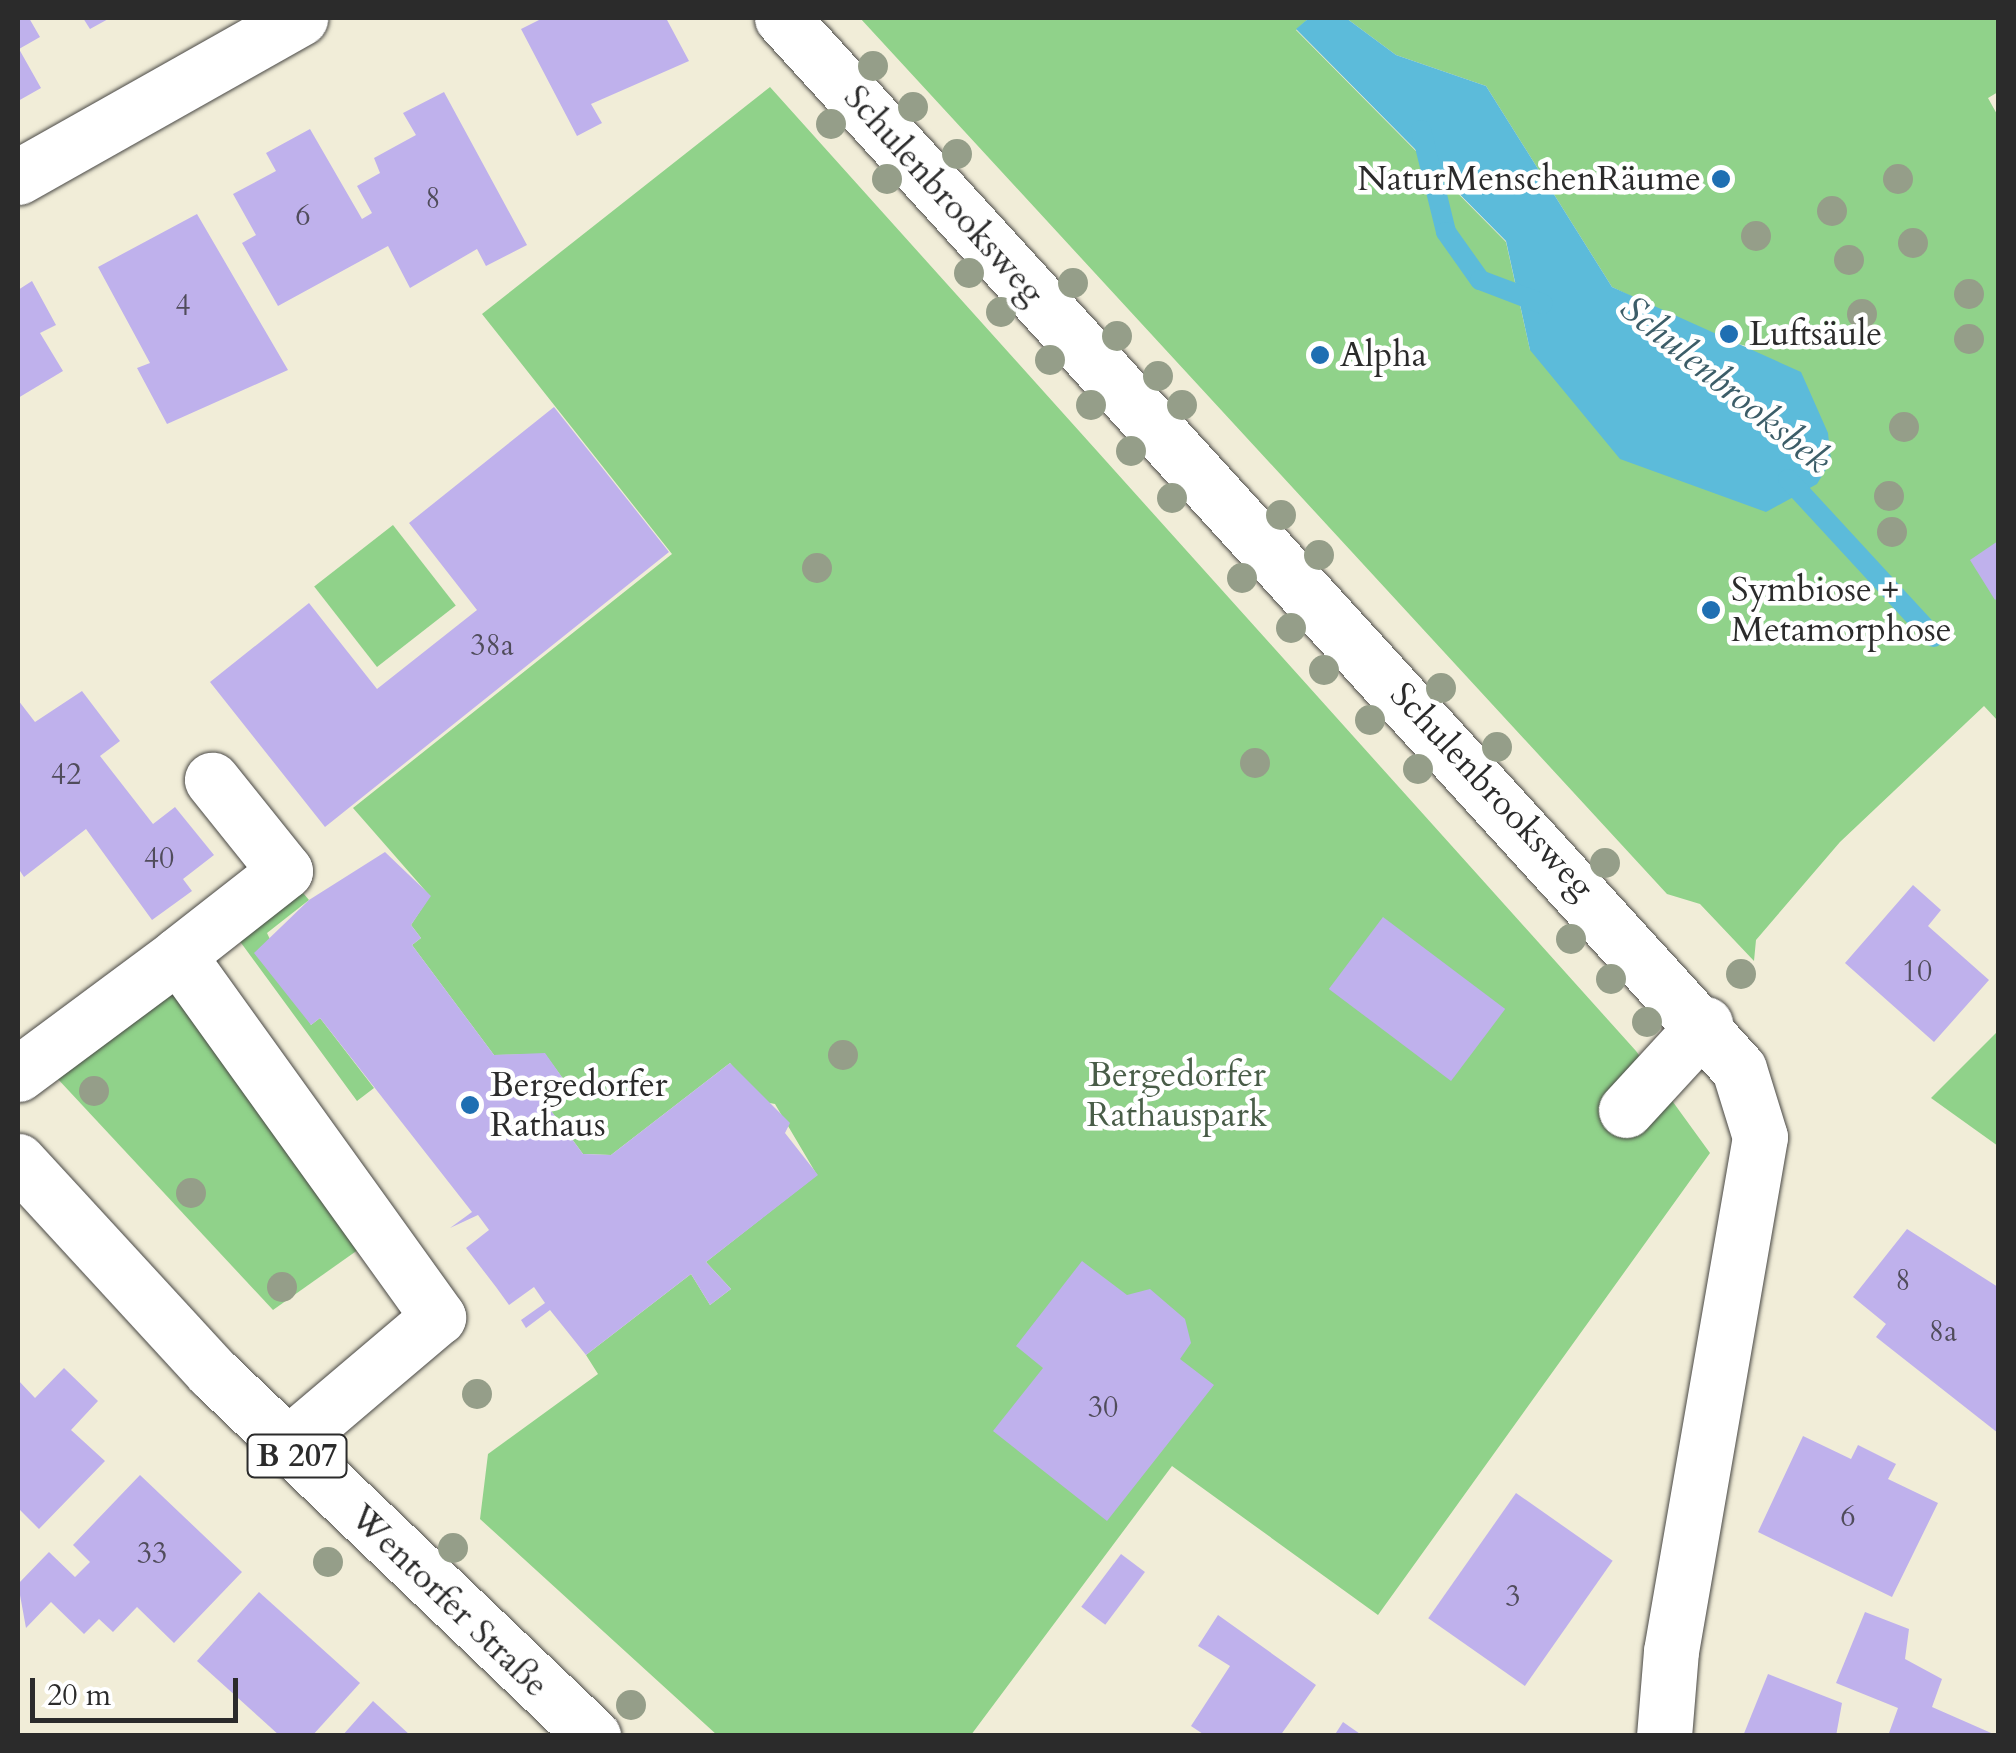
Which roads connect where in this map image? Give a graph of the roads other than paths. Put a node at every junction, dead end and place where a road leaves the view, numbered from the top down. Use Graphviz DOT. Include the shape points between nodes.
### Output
graph roads {
  1 [pos="300,18"];
  2 [pos="782,18"];
  3 [pos="18,177"];
  4 [pos="212,780"];
  5 [pos="178,955"];
  6 [pos="1706,1024"];
  7 [pos="18,1074"];
  8 [pos="1626,1110"];
  9 [pos="18,1161"];
  10 [pos="286,1446"];
  11 [pos="592,1736"];
  12 [pos="1664,1736"];
  1 -- 3 [label="street"];
  2 -- 6 [label="street, Schulenbrooksweg"];
  4 -- 5 [label="street" via="285,870"];
  5 -- 7 [label="street"];
  5 -- 10 [label="street" via="438,1317"];
  6 -- 8 [label="street"];
  6 -- 12 [label="street, Schulenbrooksweg" via="1739,1069 1760,1138 1671,1651"];
  9 -- 10 [label="street, Wentorfer Straße / B 207"];
  10 -- 11 [label="street, Wentorfer Straße / B 207"];
}
